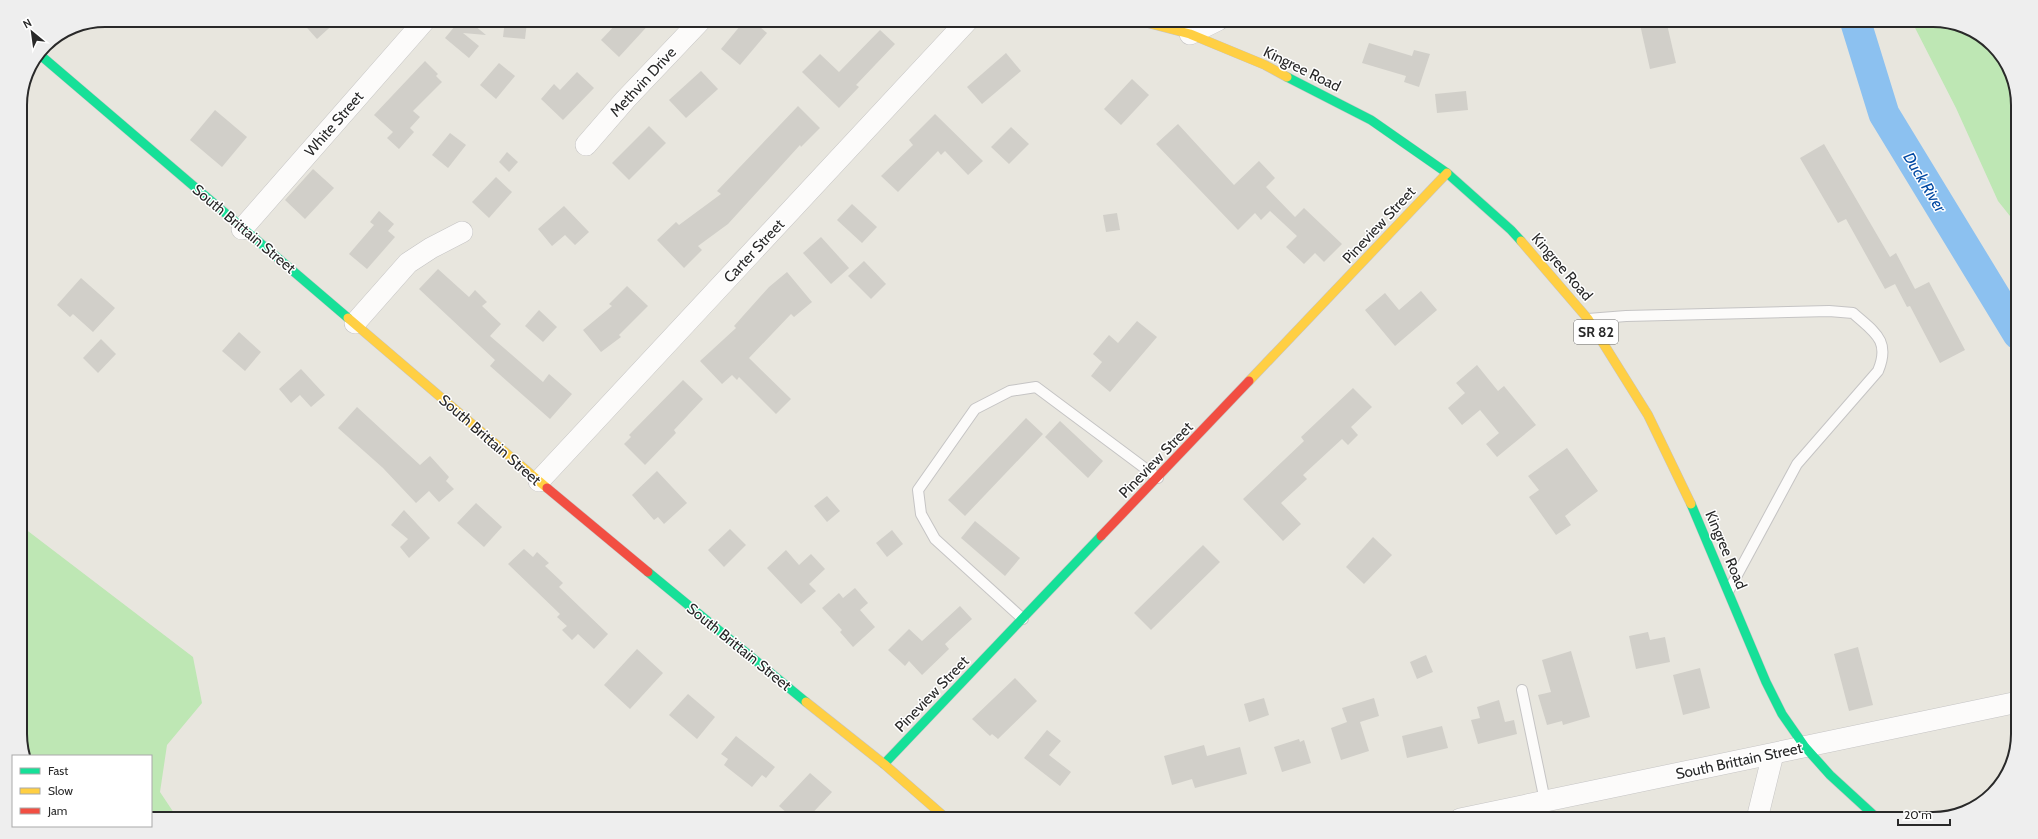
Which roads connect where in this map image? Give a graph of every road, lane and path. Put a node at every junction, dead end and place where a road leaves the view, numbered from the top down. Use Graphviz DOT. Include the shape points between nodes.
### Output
graph roads {
  1 [pos="419,27"];
  2 [pos="694,27"];
  3 [pos="961,27"];
  4 [pos="1163,27"];
  5 [pos="1204,27"];
  6 [pos="1190,34"];
  7 [pos="43,58"];
  8 [pos="586,145"];
  9 [pos="1447,173"];
  10 [pos="242,229"];
  11 [pos="462,232"];
  12 [pos="1588,319"];
  13 [pos="355,323"];
  14 [pos="1158,478"];
  15 [pos="539,481"];
  16 [pos="1728,592"];
  17 [pos="1023,619"];
  18 [pos="1522,690"];
  19 [pos="2011,703"];
  20 [pos="1805,747"];
  21 [pos="1773,754"];
  22 [pos="884,764"];
  23 [pos="1545,801"];
  24 [pos="937,812"];
  25 [pos="1493,812"];
  26 [pos="1759,812"];
  27 [pos="1870,812"];
  1 -- 10 [label="street, White Street"];
  2 -- 8 [label="street, Methvin Drive"];
  3 -- 15 [label="street, Carter Street"];
  4 -- 6 [label="street, Kingree Road / SR 82"];
  5 -- 6 [label="street"];
  6 -- 9 [label="street, Kingree Road / SR 82" via="1265,65 1364,116"];
  7 -- 10 [label="street, South Brittain Street"];
  9 -- 12 [label="street, Kingree Road / SR 82" via="1511,230"];
  9 -- 14 [label="street, Pineview Street"];
  10 -- 13 [label="street, South Brittain Street"];
  11 -- 13 [label="street" via="431,248 408,264"];
  12 -- 16 [label="street, Kingree Road / SR 82" via="1648,415 1687,494"];
  12 -- 16 [label="lane" via="1829,311 1853,313 1881,341 1884,357 1878,371 1797,464"];
  13 -- 15 [label="street, South Brittain Street"];
  14 -- 17 [label="street, Pineview Street"];
  14 -- 17 [label="lane" via="1036,387 1010,391 975,409 918,490 921,514 935,539"];
  15 -- 22 [label="street, South Brittain Street"];
  16 -- 20 [label="street, Kingree Road / SR 82" via="1772,695"];
  17 -- 22 [label="street, Pineview Street"];
  18 -- 23 [label="lane"];
  19 -- 20 [label="street, South Brittain Street"];
  20 -- 21 [label="street, South Brittain Street"];
  20 -- 27 [label="street, Kingree Road / SR 82" via="1830,775"];
  21 -- 23 [label="street, South Brittain Street"];
  21 -- 26 [label="street"];
  22 -- 24 [label="street, South Brittain Street"];
  23 -- 25 [label="street, South Brittain Street"];
}
